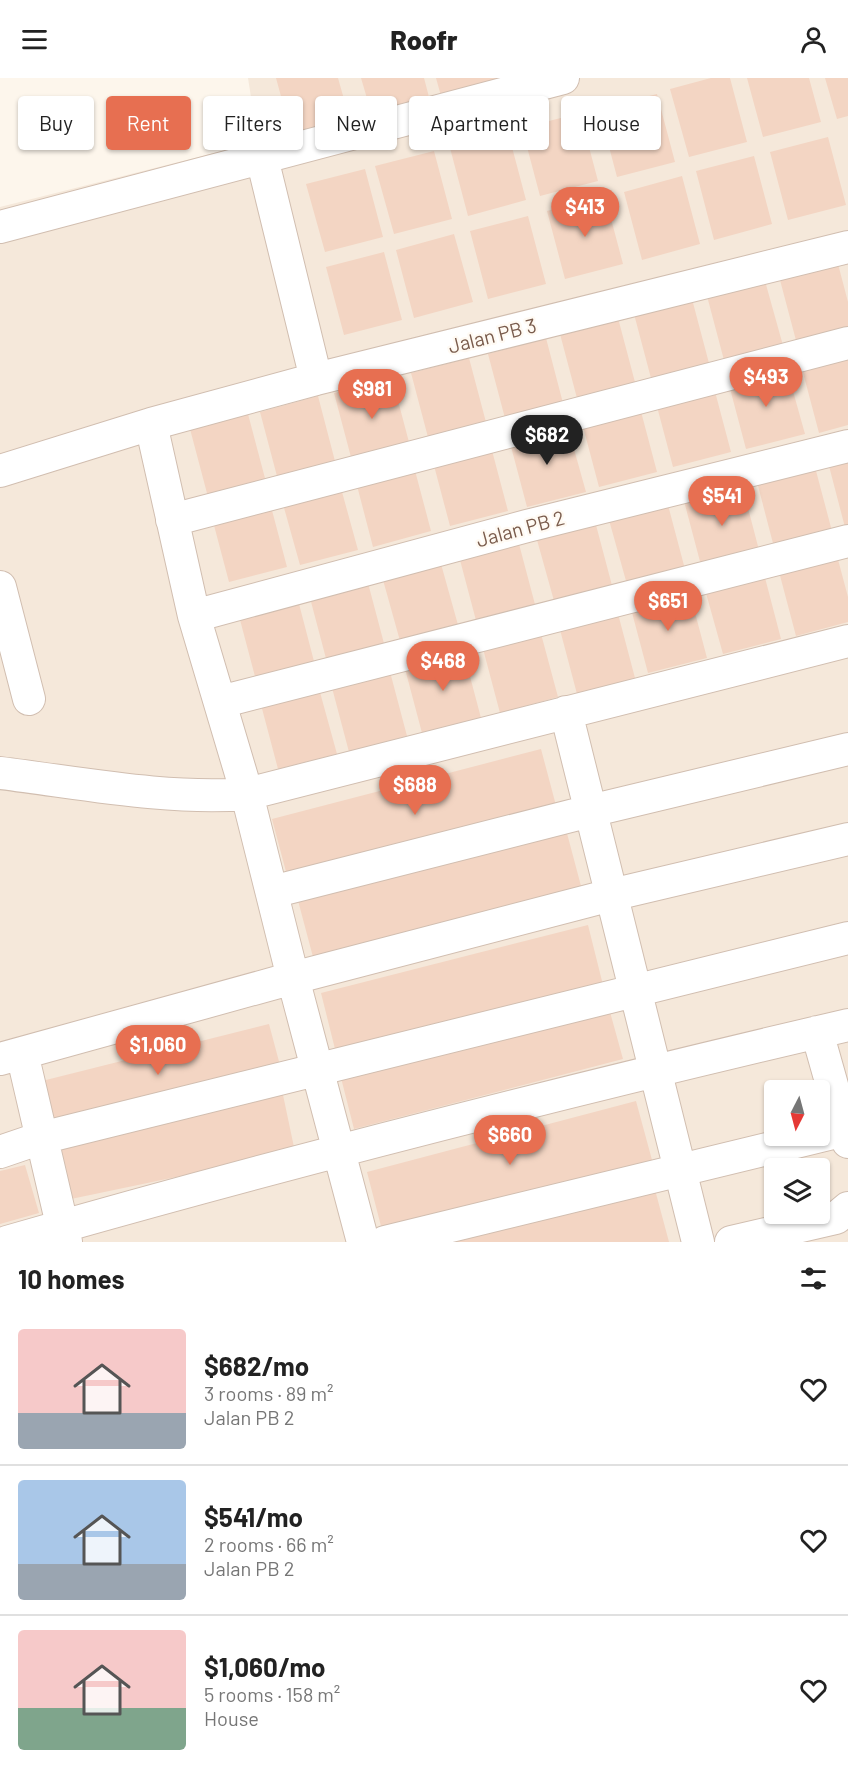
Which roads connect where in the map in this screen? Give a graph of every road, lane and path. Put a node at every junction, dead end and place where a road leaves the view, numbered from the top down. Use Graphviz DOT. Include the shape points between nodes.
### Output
graph roads {
  1 [pos="563,78"];
  2 [pos="262,158"];
  3 [pos="0,227"];
  4 [pos="848,247"];
  5 [pos="848,344"];
  6 [pos="316,379"];
  7 [pos="151,424"];
  8 [pos="848,446"];
  9 [pos="0,471"];
  10 [pos="172,520"];
  11 [pos="848,541"];
  12 [pos="0,587"];
  13 [pos="194,616"];
  14 [pos="848,642"];
  15 [pos="29,699"];
  16 [pos="220,702"];
  17 [pos="566,712"];
  18 [pos="848,749"];
  19 [pos="0,773"];
  20 [pos="247,794"];
  21 [pos="590,811"];
  22 [pos="848,839"];
  23 [pos="272,892"];
  24 [pos="611,895"];
  25 [pos="848,938"];
  26 [pos="293,978"];
  27 [pos="635,990"];
  28 [pos="848,1025"];
  29 [pos="817,1032"];
  30 [pos="11,1056"];
  31 [pos="317,1070"];
  32 [pos="655,1070"];
  33 [pos="847,1136"];
  34 [pos="41,1138"];
  35 [pos="338,1151"];
  36 [pos="0,1152"];
  37 [pos="680,1171"];
  38 [pos="848,1208"];
  39 [pos="64,1234"];
  40 [pos="6,1242"];
  41 [pos="363,1242"];
  42 [pos="385,1242"];
  43 [pos="698,1242"];
  44 [pos="731,1242"];
  1 -- 2 [label="street"];
  2 -- 3 [label="street"];
  2 -- 6 [label="street"];
  4 -- 6 [label="street, Jalan PB 3"];
  5 -- 10 [label="street"];
  6 -- 7 [label="street, Jalan PB 3"];
  7 -- 9 [label="street, Jalan PB 3"];
  7 -- 10 [label="street"];
  8 -- 13 [label="street, Jalan PB 2" via="527,526"];
  10 -- 13 [label="street"];
  11 -- 16 [label="street"];
  12 -- 15 [label="street"];
  13 -- 16 [label="street"];
  14 -- 17 [label="street"];
  16 -- 20 [label="street"];
  17 -- 20 [label="street"];
  17 -- 21 [label="street"];
  18 -- 21 [label="street"];
  19 -- 20 [label="street" via="178,795"];
  20 -- 23 [label="street"];
  21 -- 23 [label="street"];
  21 -- 24 [label="street"];
  22 -- 24 [label="street"];
  23 -- 26 [label="street"];
  24 -- 26 [label="street"];
  24 -- 27 [label="street"];
  25 -- 27 [label="street"];
  26 -- 30 [label="street"];
  26 -- 31 [label="street"];
  27 -- 31 [label="street"];
  27 -- 32 [label="street"];
  28 -- 29 [label="street"];
  29 -- 32 [label="street"];
  29 -- 33 [label="street"];
  30 -- 34 [label="street"];
  31 -- 34 [label="street"];
  31 -- 35 [label="street"];
  32 -- 35 [label="street"];
  32 -- 37 [label="street"];
  33 -- 37 [label="street"];
  34 -- 36 [label="street"];
  34 -- 39 [label="street"];
  35 -- 39 [label="street"];
  35 -- 41 [label="street"];
  37 -- 42 [label="street"];
  37 -- 43 [label="street"];
  38 -- 44 [label="street" via="836,1218"];
  39 -- 40 [label="street"];
}
